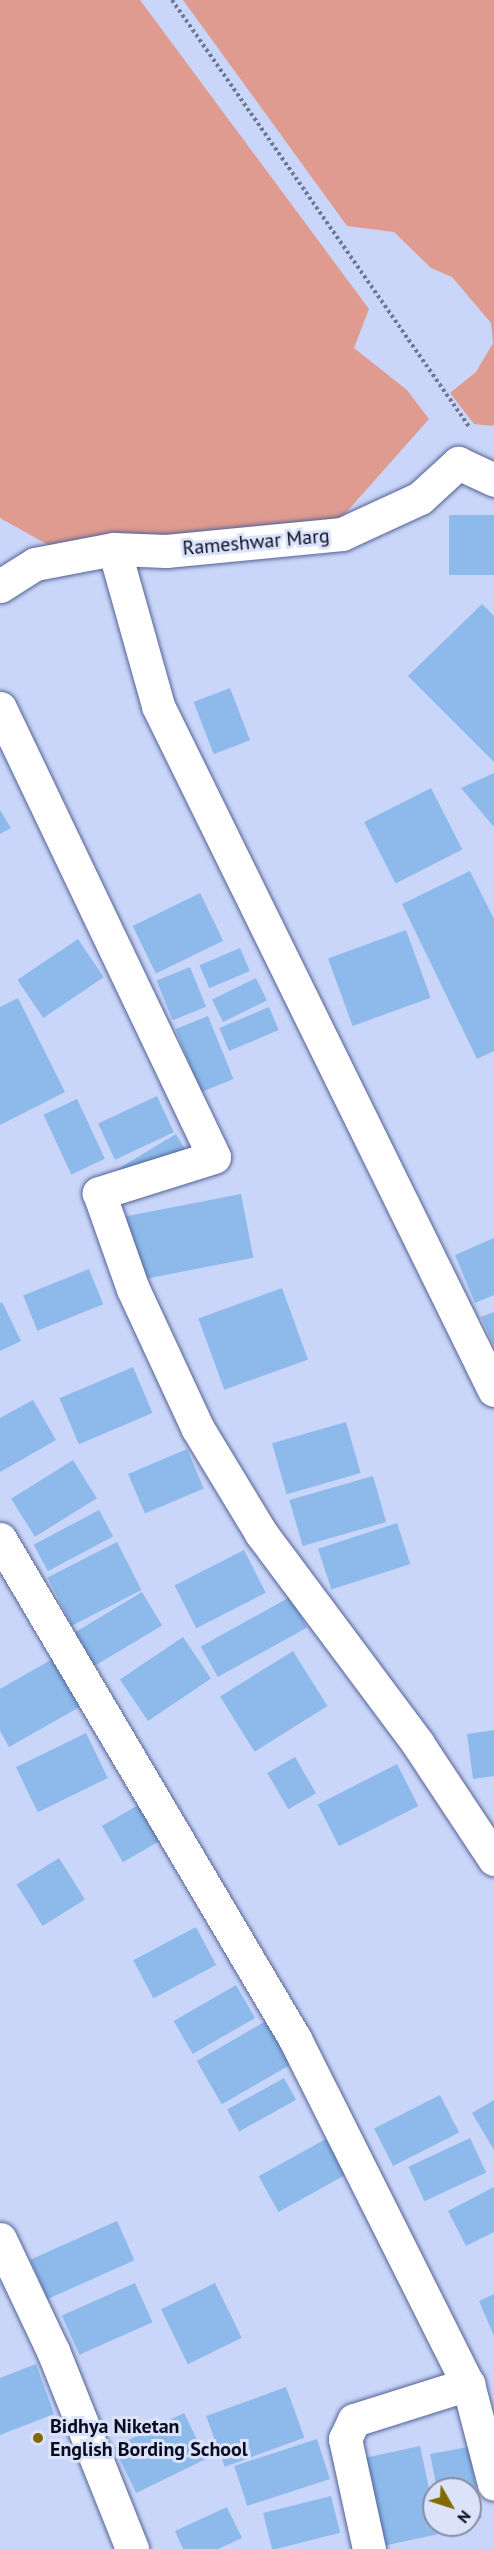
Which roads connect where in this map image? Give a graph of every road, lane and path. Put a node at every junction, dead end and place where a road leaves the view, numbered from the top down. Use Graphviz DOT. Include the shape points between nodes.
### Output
graph roads {
  1 [pos="172,0"];
  2 [pos="473,433"];
  3 [pos="494,480"];
  4 [pos="114,549"];
  5 [pos="0,586"];
  6 [pos="0,708"];
  7 [pos="494,1390"];
  8 [pos="0,1539"];
  9 [pos="494,1859"];
  10 [pos="0,2239"];
  11 [pos="468,2384"];
  12 [pos="494,2484"];
  13 [pos="132,2549"];
  14 [pos="369,2549"];
  1 -- 2 [label="path"];
  3 -- 4 [label="street, Rameshwar Marg" via="458,463 420,498 342,534 166,551"];
  4 -- 5 [label="street, Rameshwar Marg" via="35,564"];
  4 -- 7 [label="street" via="158,706"];
  6 -- 9 [label="street" via="214,1157 99,1192 133,1289 198,1430 261,1533 418,1744"];
  8 -- 11 [label="street" via="295,2039"];
  10 -- 13 [label="street" via="48,2341"];
  11 -- 12 [label="street"];
  11 -- 14 [label="street" via="354,2420 345,2439"];
}
